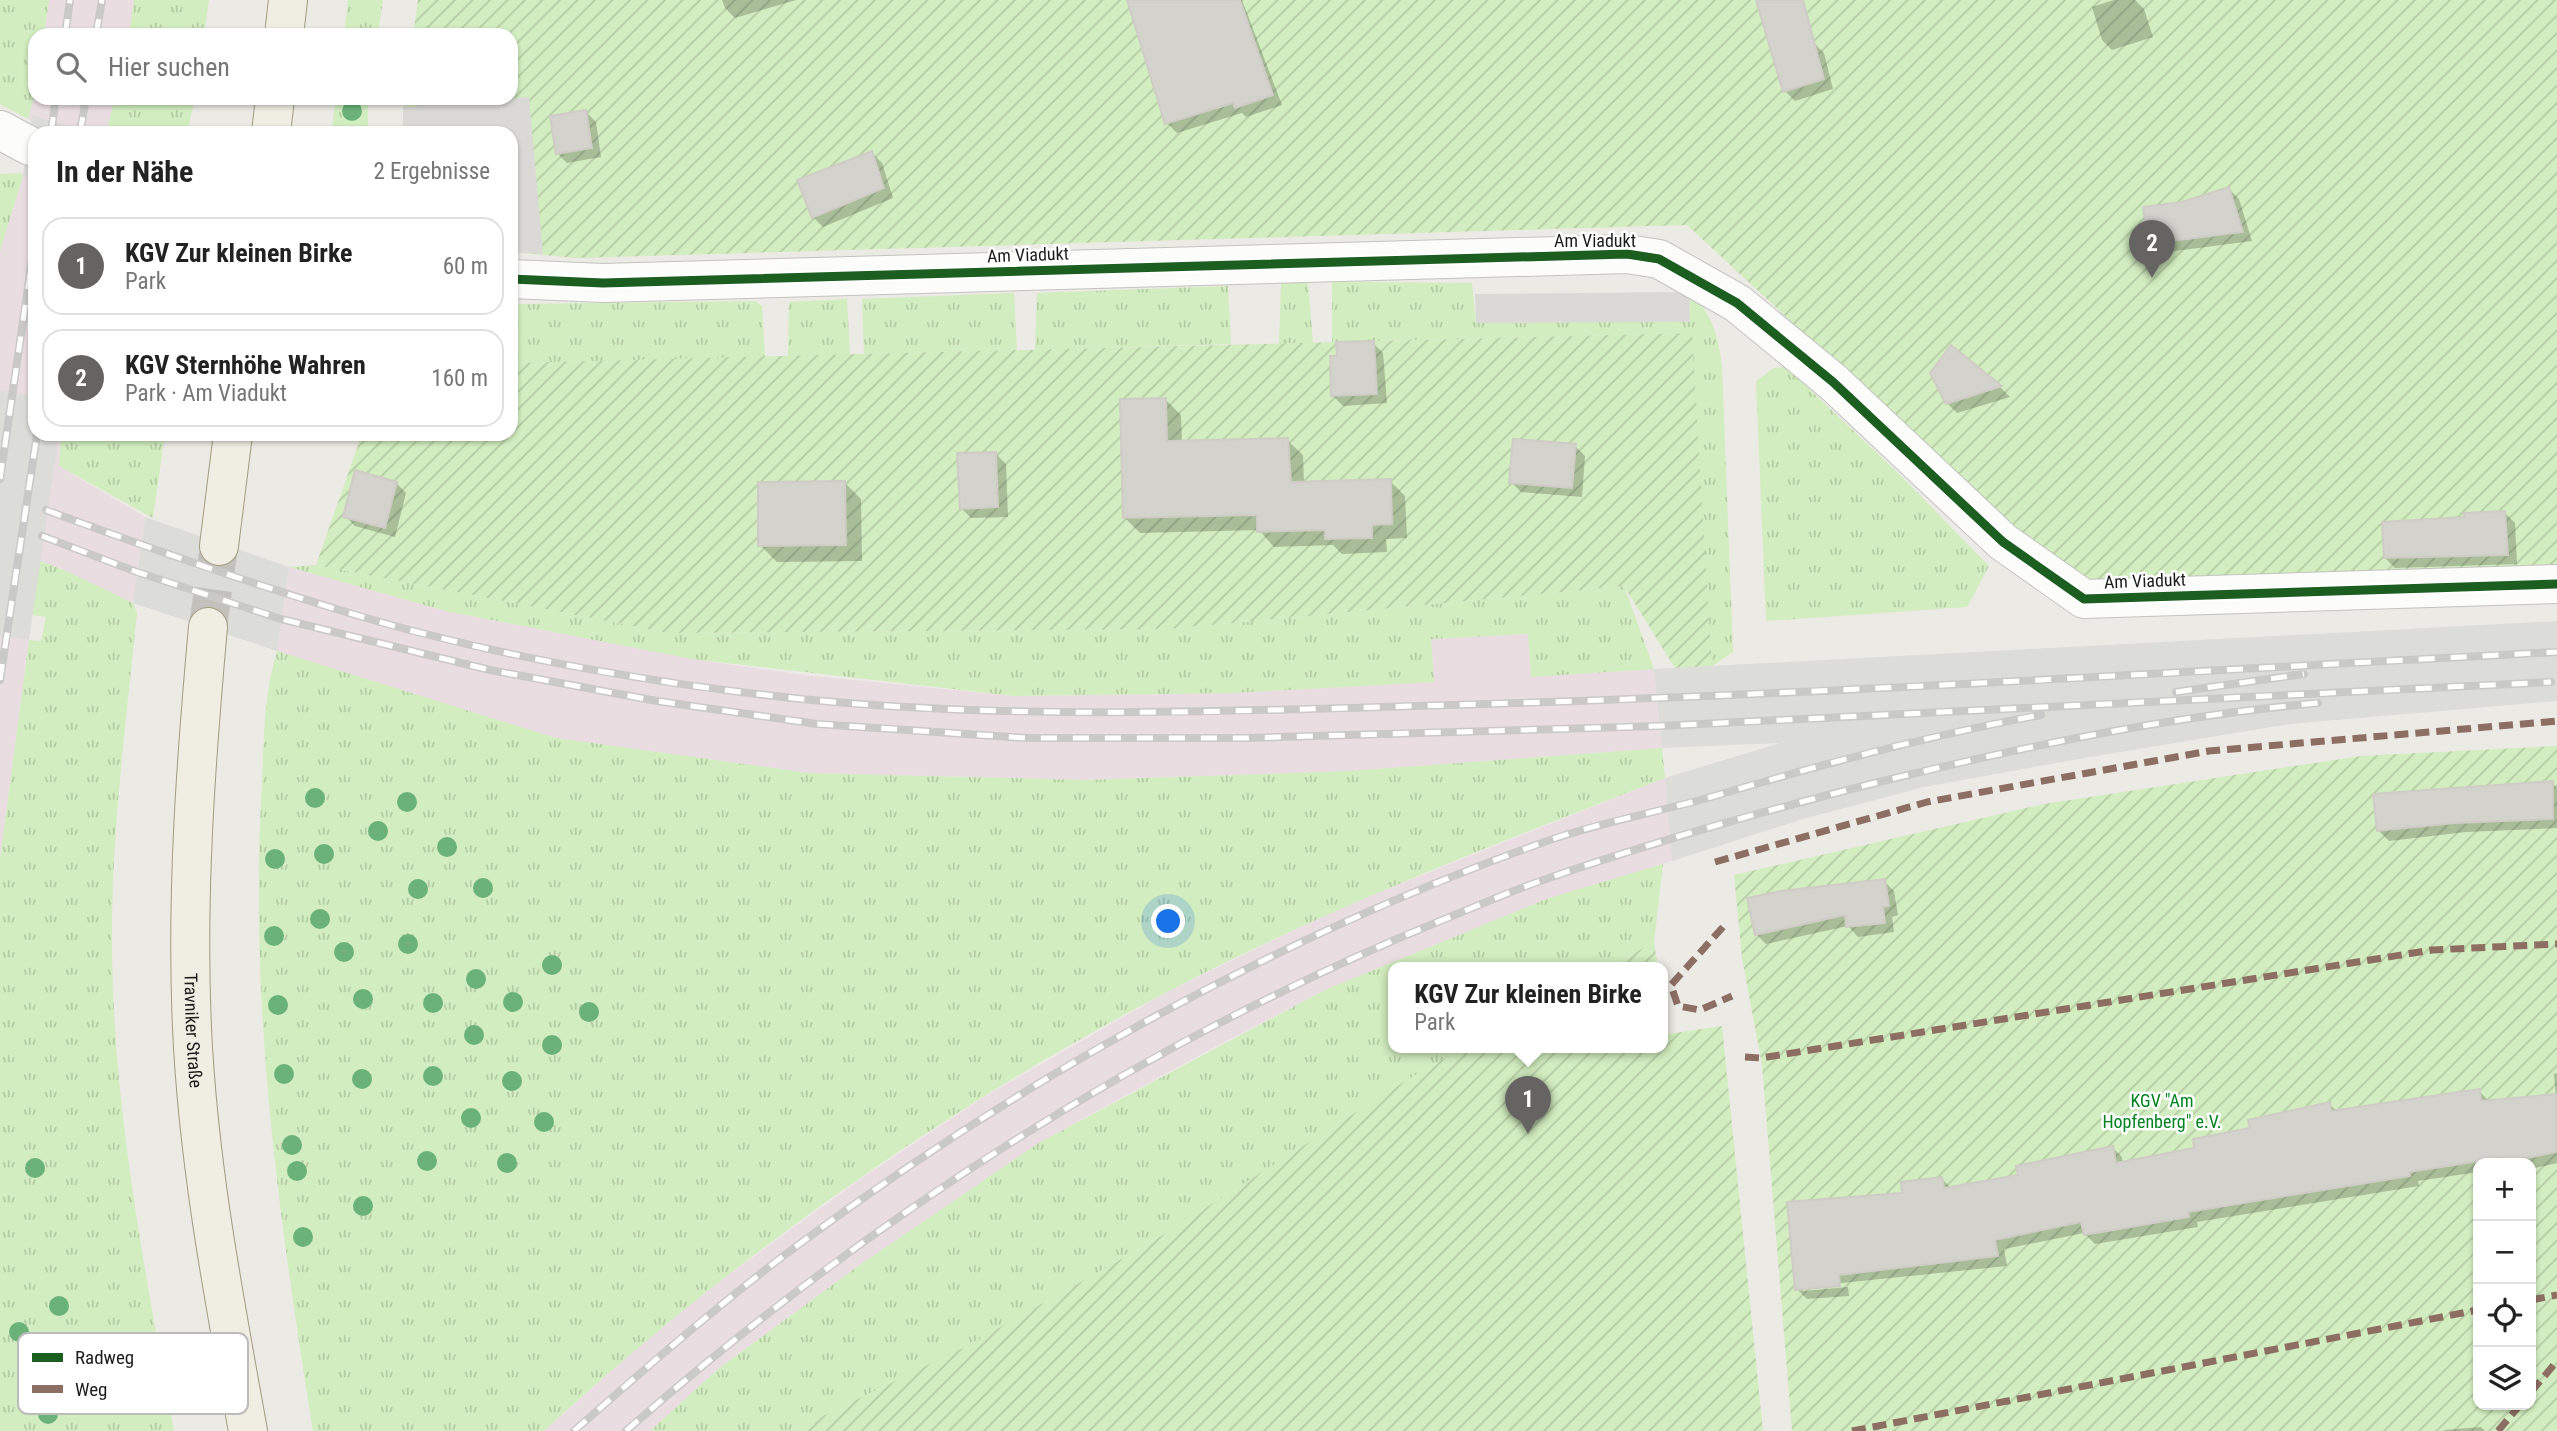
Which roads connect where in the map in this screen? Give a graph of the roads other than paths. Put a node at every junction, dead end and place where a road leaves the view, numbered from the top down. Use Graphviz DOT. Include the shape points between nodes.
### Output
graph roads {
  1 [pos="288,0"];
  2 [pos="285,28"];
  3 [pos="274,105"];
  4 [pos="272,126"];
  5 [pos="518,279"];
  6 [pos="232,441"];
  7 [pos="219,546"];
  8 [pos="2557,584"];
  9 [pos="208,626"];
  10 [pos="232,1333"];
  1 -- 2 [label="main road"];
  3 -- 4 [label="main road"];
  5 -- 8 [label="street, Am Viadukt" via="603,283 1627,254 1660,259 1737,303 1833,382 2003,542 2084,599"];
  6 -- 7 [label="main road"];
  9 -- 10 [label="main road, Travniker Straße" via="189,902 192,1029 203,1151"];
}
